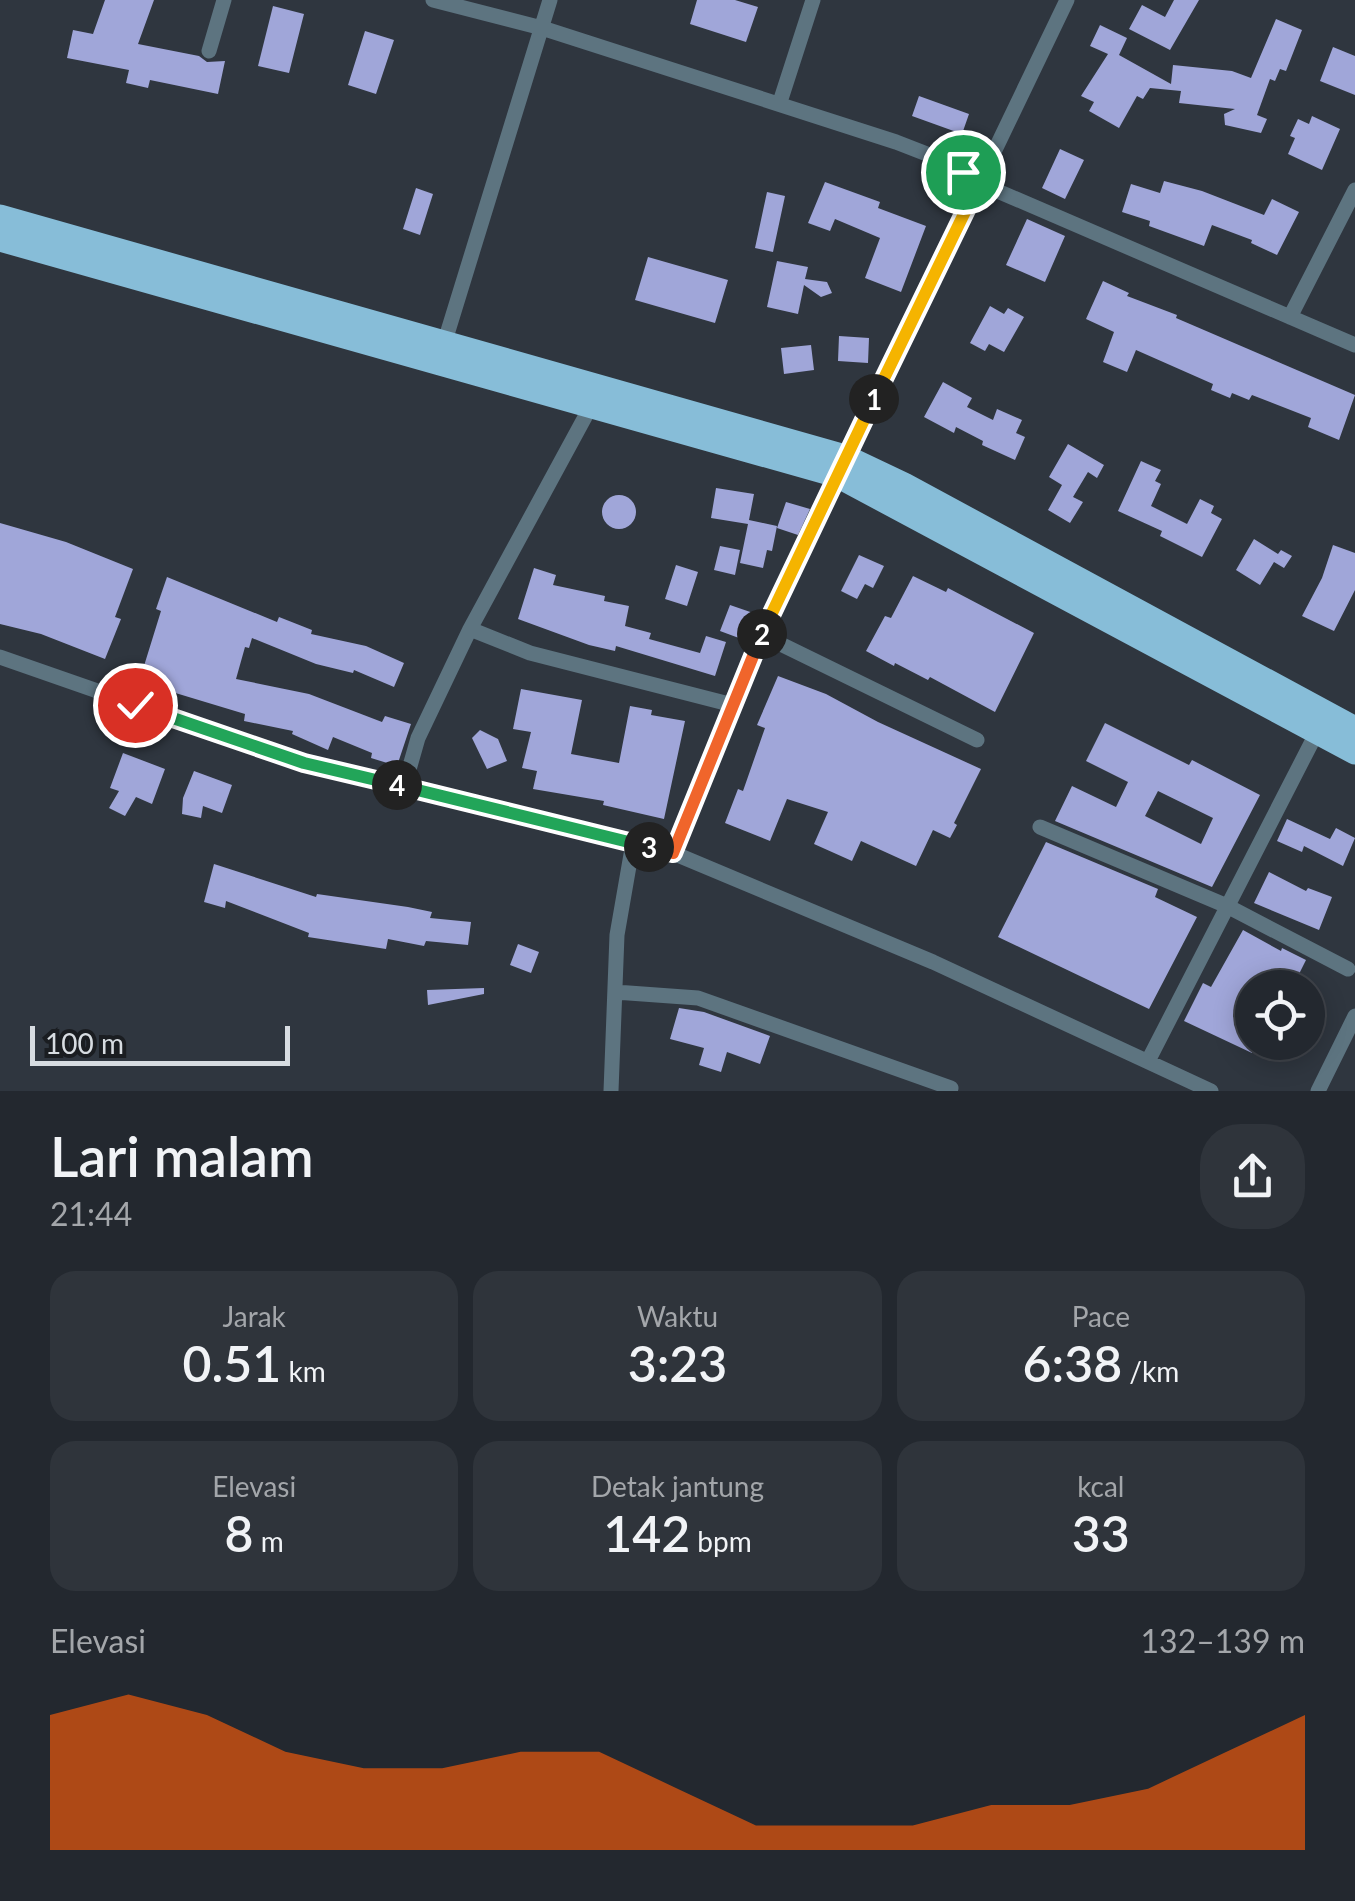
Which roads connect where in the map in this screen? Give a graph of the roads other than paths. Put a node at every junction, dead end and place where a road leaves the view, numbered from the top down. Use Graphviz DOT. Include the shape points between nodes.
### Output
graph roads {
  1 [pos="224,0"];
  2 [pos="434,0"];
  3 [pos="550,0"];
  4 [pos="813,0"];
  5 [pos="1067,0"];
  6 [pos="542,28"];
  7 [pos="209,51"];
  8 [pos="780,102"];
  9 [pos="979,183"];
  10 [pos="1355,190"];
  11 [pos="0,217"];
  12 [pos="0,239"];
  13 [pos="1290,317"];
  14 [pos="444,344"];
  15 [pos="1355,345"];
  16 [pos="592,406"];
  17 [pos="841,466"];
  18 [pos="470,630"];
  19 [pos="762,635"];
  20 [pos="0,657"];
  21 [pos="734,705"];
  22 [pos="1355,729"];
  23 [pos="1318,730"];
  24 [pos="976,740"];
  25 [pos="1355,752"];
  26 [pos="404,786"];
  27 [pos="1040,827"];
  28 [pos="633,843"];
  29 [pos="673,853"];
  30 [pos="1228,906"];
  31 [pos="1348,969"];
  32 [pos="614,992"];
  33 [pos="1355,1016"];
  34 [pos="1148,1060"];
  35 [pos="951,1088"];
  36 [pos="611,1091"];
  37 [pos="1211,1091"];
  38 [pos="1318,1091"];
  1 -- 7 [label="street"];
  2 -- 6 [label="street"];
  3 -- 6 [label="street"];
  4 -- 8 [label="street"];
  5 -- 9 [label="street"];
  6 -- 8 [label="street"];
  6 -- 14 [label="street"];
  8 -- 9 [label="street" via="932,156"];
  9 -- 13 [label="street"];
  9 -- 17 [label="street"];
  10 -- 13 [label="street"];
  11 -- 14 [label="highway"];
  12 -- 16 [label="highway"];
  13 -- 15 [label="street"];
  14 -- 17 [label="highway"];
  16 -- 17 [label="highway"];
  16 -- 18 [label="street"];
  17 -- 19 [label="street"];
  17 -- 22 [label="highway" via="904,484"];
  17 -- 23 [label="highway"];
  18 -- 21 [label="street" via="530,653"];
  18 -- 26 [label="street" via="418,738"];
  19 -- 21 [label="street"];
  19 -- 24 [label="street"];
  20 -- 26 [label="street" via="271,752"];
  21 -- 29 [label="street"];
  23 -- 25 [label="highway"];
  23 -- 30 [label="street"];
  26 -- 28 [label="street"];
  27 -- 30 [label="street"];
  28 -- 29 [label="street"];
  28 -- 32 [label="street"];
  29 -- 34 [label="street"];
  30 -- 31 [label="street"];
  30 -- 34 [label="street"];
  32 -- 35 [label="street" via="698,998"];
  32 -- 36 [label="street"];
  33 -- 38 [label="street"];
  34 -- 37 [label="street"];
}
